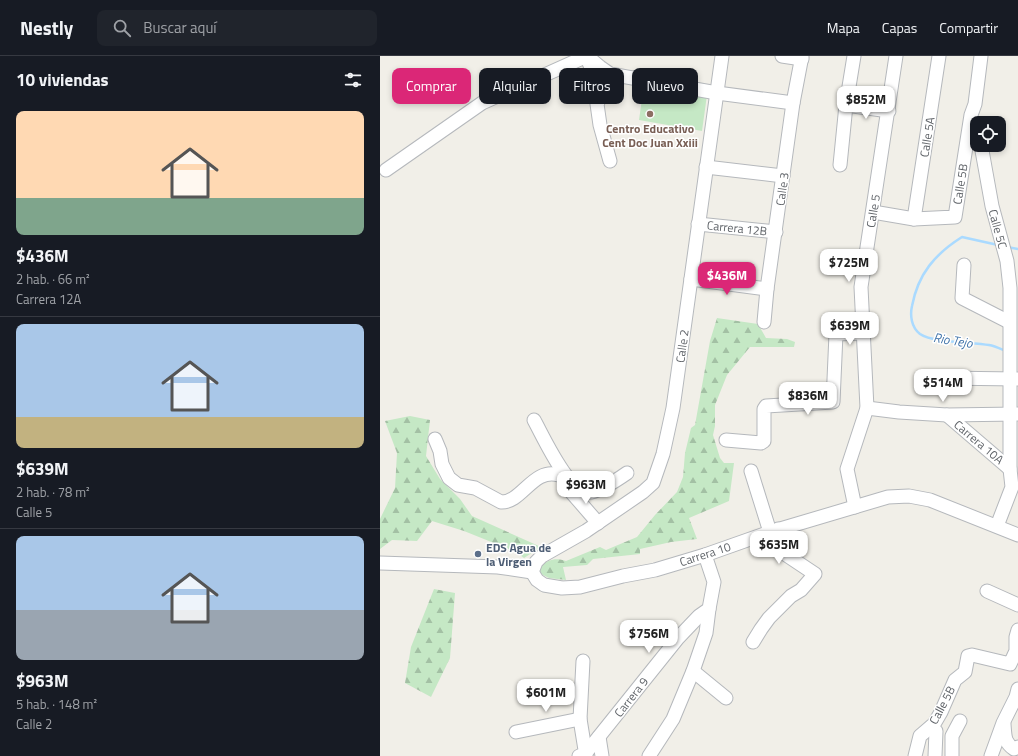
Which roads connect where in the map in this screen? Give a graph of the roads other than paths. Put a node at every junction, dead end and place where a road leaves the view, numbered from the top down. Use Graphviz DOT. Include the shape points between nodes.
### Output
graph roads {
  1 [pos="587,56"];
  2 [pos="722,56"];
  3 [pos="782,56"];
  4 [pos="854,56"];
  5 [pos="896,56"];
  6 [pos="940,56"];
  7 [pos="981,56"];
  8 [pos="802,57"];
  9 [pos="717,93"];
  10 [pos="793,103"];
  11 [pos="846,104"];
  12 [pos="975,104"];
  13 [pos="889,111"];
  14 [pos="977,116"];
  15 [pos="982,152"];
  16 [pos="610,161"];
  17 [pos="840,165"];
  18 [pos="706,167"];
  19 [pos="386,170"];
  20 [pos="783,176"];
  21 [pos="873,212"];
  22 [pos="914,219"];
  23 [pos="698,224"];
  24 [pos="776,232"];
  25 [pos="964,265"];
  26 [pos="691,279"];
  27 [pos="767,289"];
  28 [pos="764,322"];
  29 [pos="1013,328"];
  30 [pos="863,333"];
  31 [pos="942,378"];
  32 [pos="1014,379"];
  33 [pos="867,408"];
  34 [pos="1014,414"];
  35 [pos="947,415"];
  36 [pos="534,420"];
  37 [pos="435,439"];
  38 [pos="726,440"];
  39 [pos="1010,469"];
  40 [pos="558,470"];
  41 [pos="751,471"];
  42 [pos="626,473"];
  43 [pos="854,507"];
  44 [pos="598,523"];
  45 [pos="997,526"];
  46 [pos="774,531"];
  47 [pos="1018,534"];
  48 [pos="705,554"];
  49 [pos="380,563"];
  50 [pos="532,572"];
  51 [pos="987,591"];
  52 [pos="1018,604"];
  53 [pos="709,609"];
  54 [pos="1018,630"];
  55 [pos="753,642"];
  56 [pos="582,661"];
  57 [pos="693,671"];
  58 [pos="1018,689"];
  59 [pos="726,698"];
  60 [pos="580,719"];
  61 [pos="960,721"];
  62 [pos="1003,723"];
  63 [pos="931,727"];
  64 [pos="516,732"];
  65 [pos="599,737"];
  66 [pos="1018,747"];
  67 [pos="583,755"];
  68 [pos="993,755"];
  69 [pos="602,756"];
  70 [pos="649,756"];
  71 [pos="915,756"];
  72 [pos="935,756"];
  73 [pos="952,756"];
  1 -- 9 [label="street" via="610,74"];
  1 -- 16 [label="street" via="602,94 597,104"];
  1 -- 19 [label="street" via="482,103"];
  2 -- 9 [label="street, Calle 2"];
  3 -- 8 [label="street"];
  4 -- 11 [label="street"];
  5 -- 13 [label="street, Calle 5"];
  6 -- 22 [label="street, Calle 5A"];
  7 -- 12 [label="street, Calle 5B"];
  8 -- 10 [label="street, Calle 3"];
  9 -- 10 [label="street"];
  9 -- 18 [label="street, Calle 2"];
  10 -- 20 [label="street, Calle 3"];
  11 -- 13 [label="street"];
  11 -- 17 [label="street"];
  12 -- 14 [label="street"];
  12 -- 22 [label="street, Calle 5B" via="954,217"];
  13 -- 21 [label="street, Calle 5"];
  15 -- 29 [label="street, Calle 5C" via="1006,257"];
  18 -- 20 [label="street"];
  18 -- 23 [label="street, Calle 2"];
  20 -- 24 [label="street, Calle 3"];
  21 -- 22 [label="street"];
  21 -- 30 [label="street, Calle 5" via="861,288"];
  23 -- 24 [label="street, Carrera 12B"];
  23 -- 26 [label="street, Calle 2"];
  24 -- 27 [label="street, Calle 3"];
  25 -- 29 [label="street" via="962,298"];
  26 -- 27 [label="street"];
  26 -- 44 [label="street, Calle 2" via="673,408 664,454 653,483"];
  27 -- 28 [label="street, Calle 3"];
  29 -- 32 [label="street, Calle 5C" via="1011,360"];
  30 -- 33 [label="street, Calle 5"];
  30 -- 38 [label="street" via="836,334 834,402 766,406 764,441 761,443"];
  31 -- 32 [label="street"];
  32 -- 34 [label="street, Calle 5C"];
  33 -- 35 [label="street"];
  33 -- 43 [label="street, Calle 5" via="847,469"];
  34 -- 35 [label="street"];
  34 -- 39 [label="street, Calle 5C"];
  35 -- 39 [label="street, Carrera 10A"];
  36 -- 40 [label="street"];
  37 -- 40 [label="street" via="449,478 458,485 475,488 501,502 511,500 536,479"];
  39 -- 45 [label="street, Calle 5C" via="1012,487"];
  40 -- 42 [label="street" via="574,486 586,492 591,492"];
  40 -- 44 [label="street" via="570,492"];
  41 -- 46 [label="street"];
  43 -- 45 [label="street, Carrera 10" via="888,497 909,496 930,500"];
  43 -- 46 [label="street, Carrera 10"];
  44 -- 50 [label="street, Calle 2" via="542,556"];
  45 -- 47 [label="street, Carrera 10"];
  46 -- 48 [label="street, Carrera 10"];
  46 -- 55 [label="street" via="785,554 815,574 769,618"];
  48 -- 50 [label="street, Carrera 10" via="655,570 580,587 544,585"];
  48 -- 53 [label="street" via="714,582"];
  49 -- 50 [label="street" via="498,567"];
  51 -- 52 [label="street"];
  53 -- 57 [label="street" via="706,633"];
  53 -- 65 [label="street, Carrera 9" via="678,638"];
  54 -- 63 [label="street, Calle 5B" via="1016,651 1010,664 968,656 966,672 955,680 941,712"];
  56 -- 60 [label="street"];
  57 -- 59 [label="street"];
  57 -- 70 [label="street" via="673,718"];
  58 -- 62 [label="street"];
  60 -- 64 [label="street"];
  60 -- 67 [label="street"];
  61 -- 73 [label="street" via="952,736"];
  62 -- 66 [label="street" via="1008,745 1014,749"];
  62 -- 68 [label="street"];
  63 -- 71 [label="street, Calle 5B" via="920,736"];
  63 -- 72 [label="street" via="936,732"];
  65 -- 67 [label="street, Carrera 9"];
  65 -- 69 [label="street"];
}
